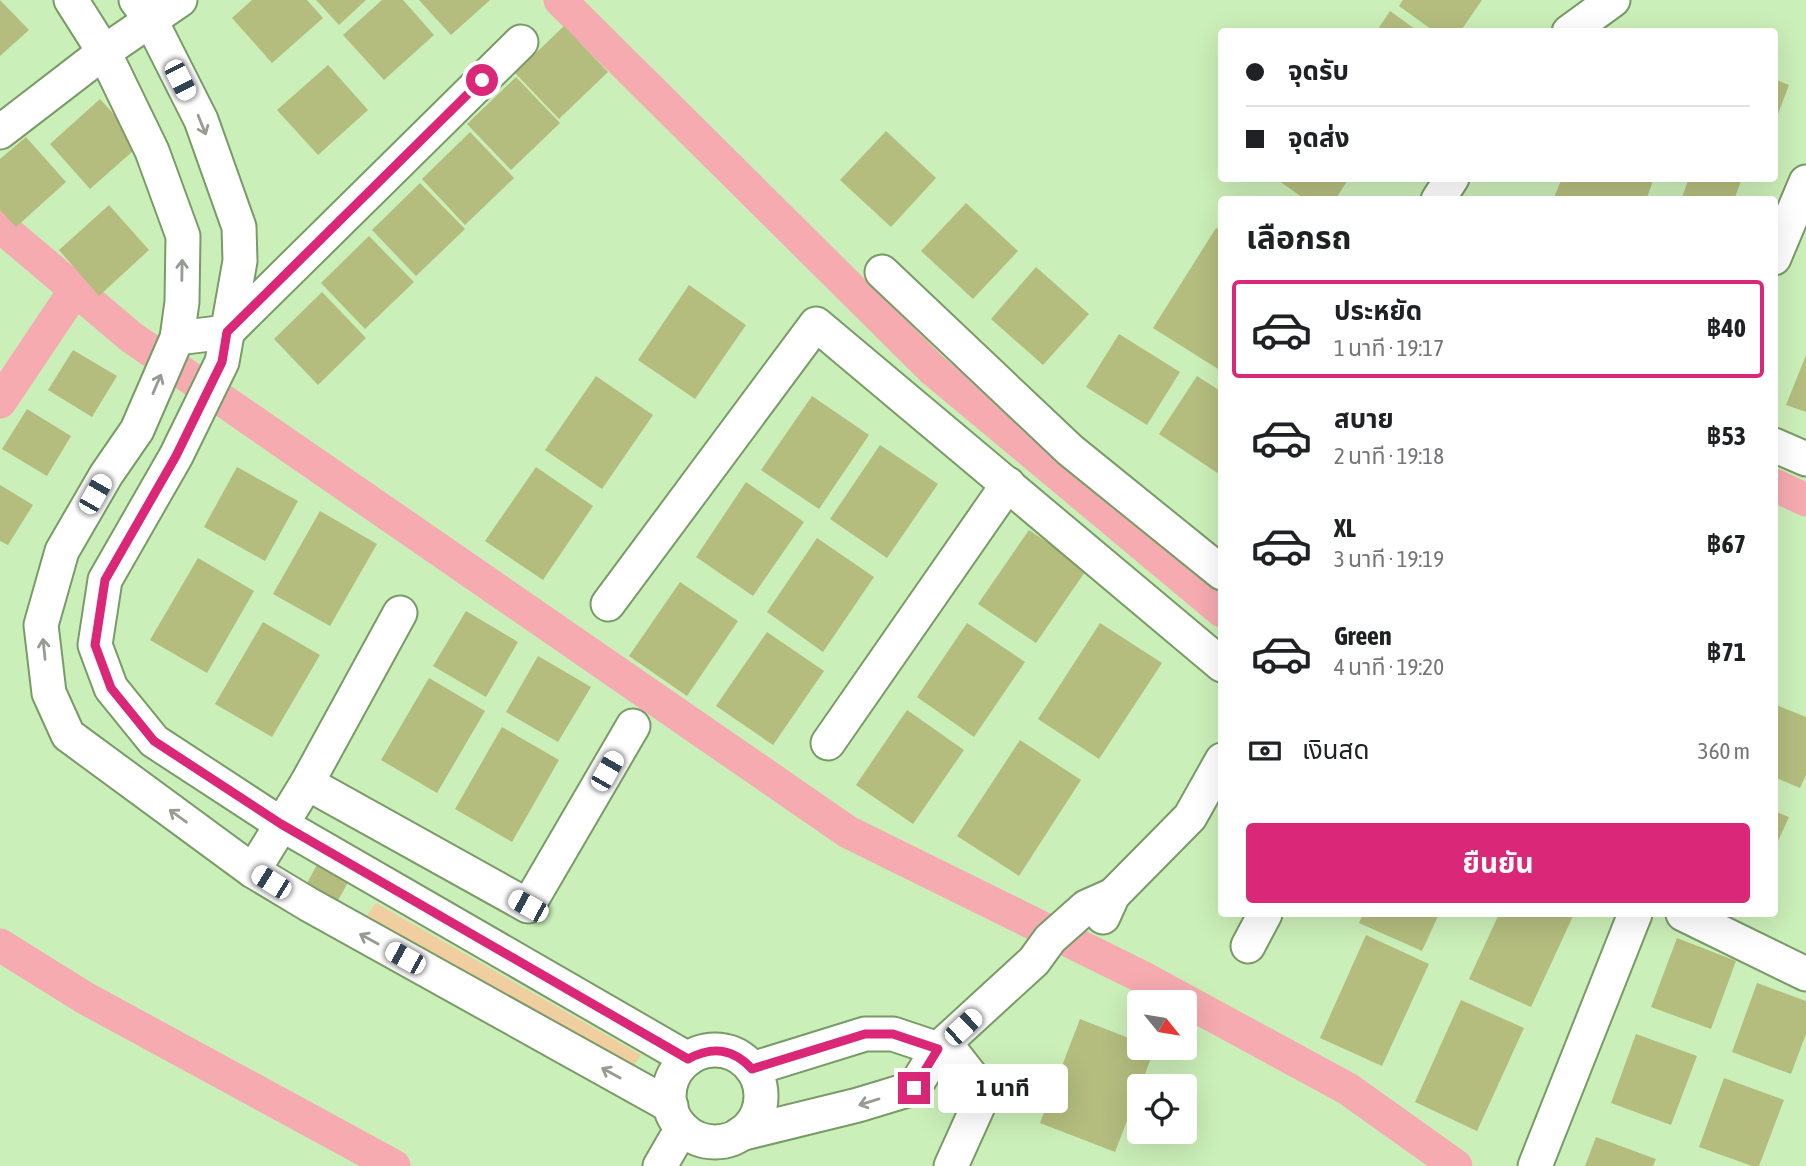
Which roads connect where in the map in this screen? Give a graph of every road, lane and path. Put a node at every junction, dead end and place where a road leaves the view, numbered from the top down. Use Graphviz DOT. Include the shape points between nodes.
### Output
graph roads {
  1 [pos="71,0"];
  2 [pos="180,0"];
  3 [pos="1613,0"];
  4 [pos="143,10"];
  5 [pos="1575,19"];
  6 [pos="521,41"];
  7 [pos="104,52"];
  8 [pos="0,132"];
  9 [pos="1806,182"];
  10 [pos="1778,248"];
  11 [pos="882,272"];
  12 [pos="177,338"];
  13 [pos="225,347"];
  14 [pos="1778,447"];
  15 [pos="1806,459"];
  16 [pos="1008,484"];
  17 [pos="1218,570"];
  18 [pos="608,604"];
  19 [pos="400,613"];
  20 [pos="1218,662"];
  21 [pos="633,726"];
  22 [pos="828,743"];
  23 [pos="1218,767"];
  24 [pos="307,783"];
  25 [pos="281,824"];
  26 [pos="253,871"];
  27 [pos="1263,917"];
  28 [pos="1634,917"];
  29 [pos="1690,917"];
  30 [pos="1248,946"];
  31 [pos="1806,974"];
  32 [pos="941,1046"];
  33 [pos="688,1059"];
  34 [pos="752,1069"];
  35 [pos="700,1135"];
  36 [pos="660,1166"];
  37 [pos="951,1166"];
  38 [pos="1535,1166"];
  1 -- 7 [label="street"];
  2 -- 4 [label="street"];
  3 -- 5 [label="street"];
  4 -- 7 [label="street"];
  4 -- 13 [label="street, one-way" via="201,120 239,227 240,261"];
  6 -- 13 [label="street"];
  7 -- 8 [label="street"];
  12 -- 7 [label="street, one-way" via="183,236 152,151"];
  9 -- 10 [label="street"];
  11 -- 17 [label="street" via="1070,450"];
  12 -- 13 [label="street"];
  26 -- 12 [label="street, one-way" via="68,735 49,693 41,625 62,551 137,430"];
  13 -- 25 [label="street" via="176,456 105,580 95,645 111,688 154,741"];
  14 -- 15 [label="street"];
  16 -- 18 [label="street" via="816,324"];
  16 -- 20 [label="street"];
  16 -- 22 [label="street"];
  19 -- 24 [label="street"];
  21 -- 24 [label="street" via="528,906"];
  23 -- 32 [label="street" via="1191,817 1113,895 1086,907 1050,939 1034,961"];
  24 -- 25 [label="street"];
  25 -- 26 [label="street"];
  25 -- 33 [label="street"];
  35 -- 26 [label="street, one-way"];
  27 -- 30 [label="street"];
  28 -- 38 [label="street"];
  29 -- 31 [label="street"];
  32 -- 34 [label="street" via="893,1034 865,1034"];
  32 -- 35 [label="street, one-way" via="914,1088 858,1105"];
  32 -- 37 [label="street" via="984,1093"];
  33 -- 34 [label="street" via="715,1049 742,1058"];
  33 -- 35 [label="street" via="670,1083"];
  34 -- 35 [label="street" via="759,1082 760,1103 752,1123"];
  35 -- 36 [label="street"];
}
